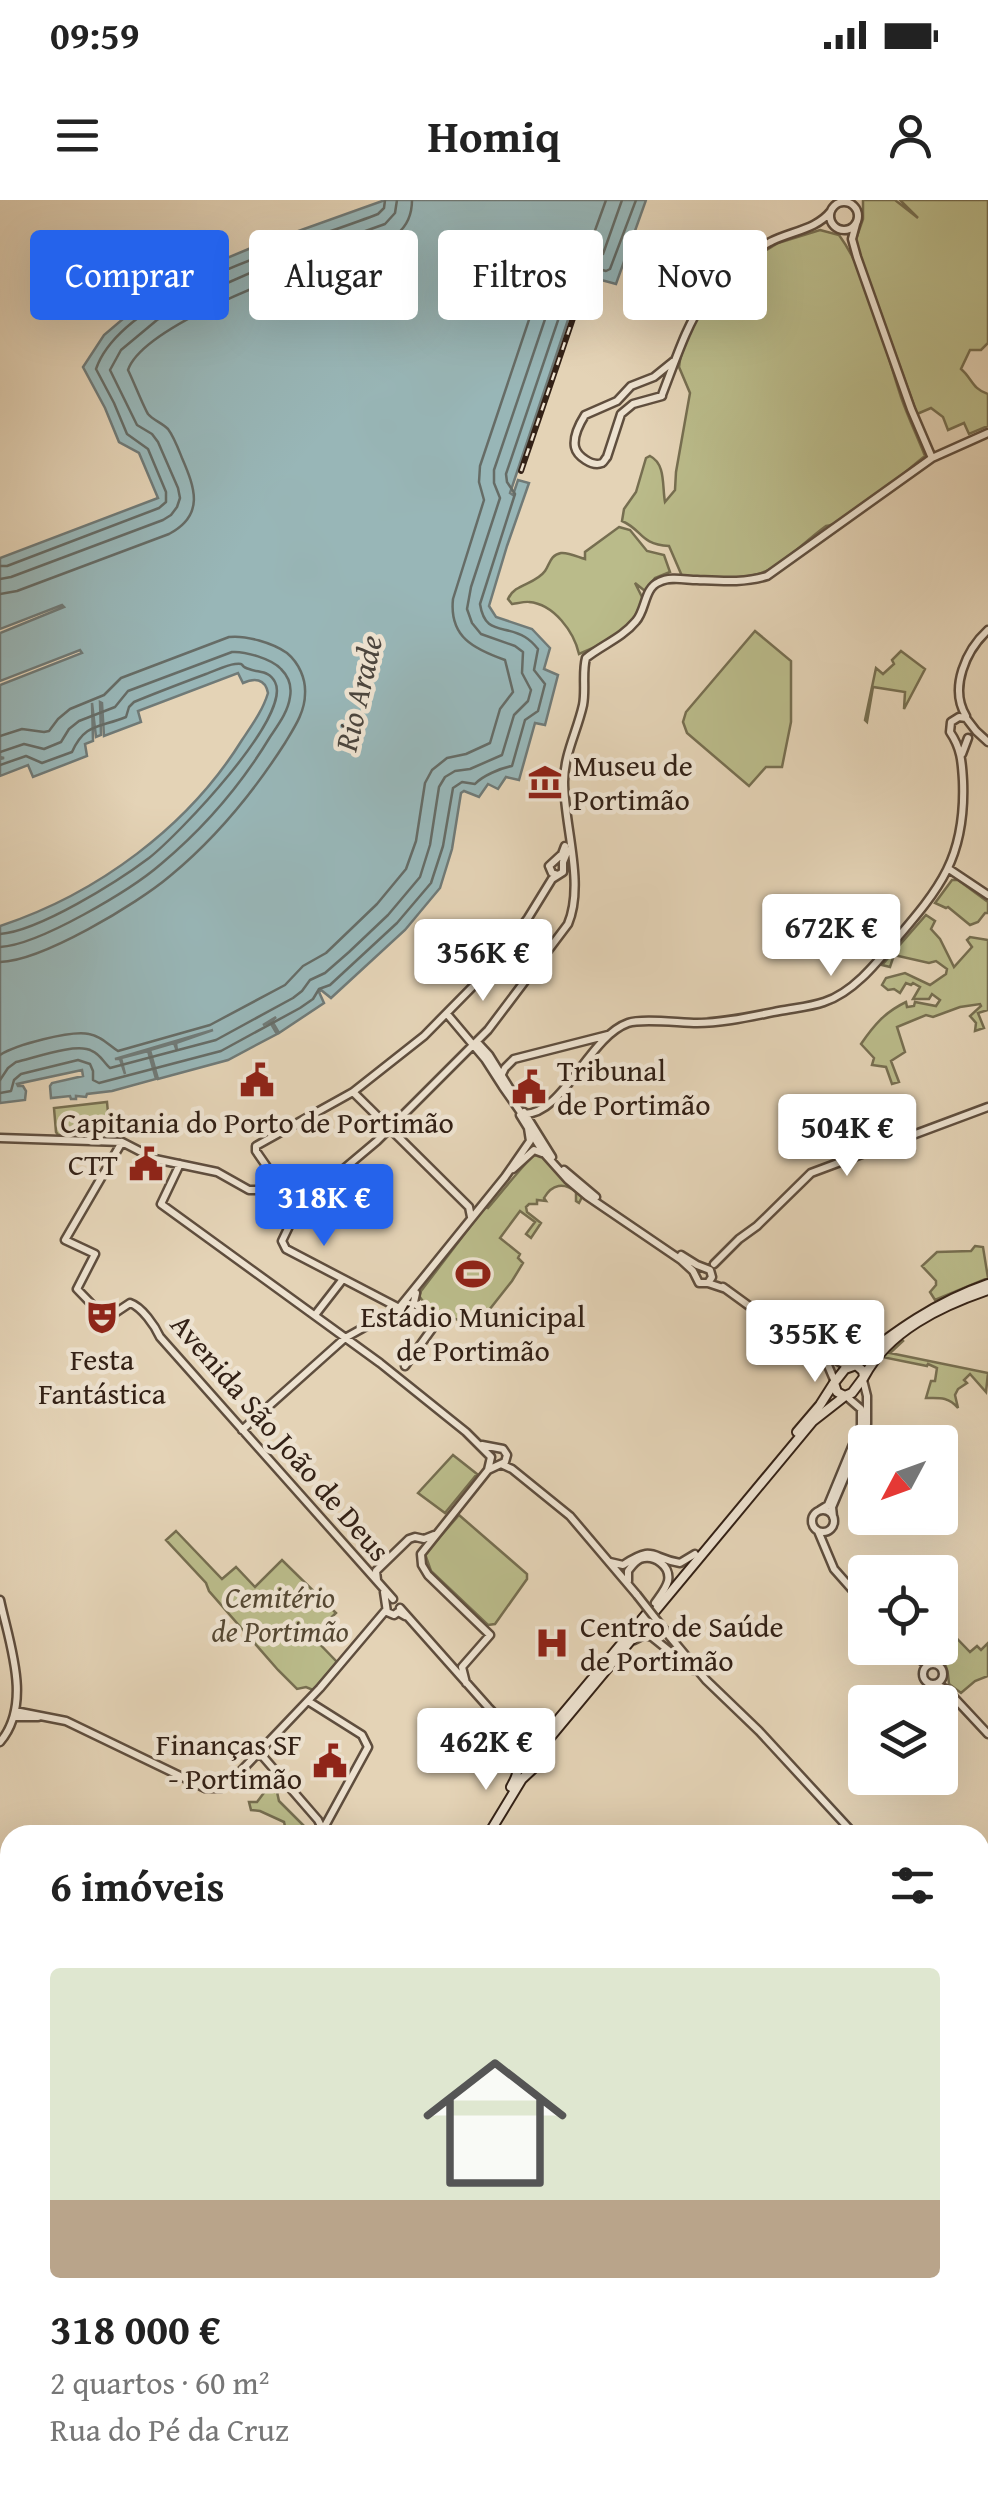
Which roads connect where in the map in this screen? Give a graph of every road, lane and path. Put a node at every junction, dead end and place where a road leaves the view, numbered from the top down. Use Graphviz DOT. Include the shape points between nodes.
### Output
graph roads {
  1 [pos="831,211"];
  2 [pos="856,224"];
  3 [pos="802,230"];
  4 [pos="839,230"];
  5 [pos="857,258"];
  6 [pos="675,360"];
  7 [pos="645,380"];
  8 [pos="662,396"];
  9 [pos="988,432"];
  10 [pos="932,458"];
  11 [pos="988,630"];
  12 [pos="961,706"];
  13 [pos="953,720"];
  14 [pos="971,723"];
  15 [pos="968,738"];
  16 [pos="956,739"];
  17 [pos="988,742"];
  18 [pos="962,755"];
  19 [pos="568,825"];
  20 [pos="569,839"];
  21 [pos="561,863"];
  22 [pos="948,869"];
  23 [pos="558,875"];
  24 [pos="574,878"];
  25 [pos="988,895"];
  26 [pos="448,1013"];
  27 [pos="610,1035"];
  28 [pos="476,1045"];
  29 [pos="489,1055"];
  30 [pos="514,1059"];
  31 [pos="502,1076"];
  32 [pos="503,1086"];
  33 [pos="353,1092"];
  34 [pos="988,1107"];
  35 [pos="529,1120"];
  36 [pos="389,1129"];
  37 [pos="0,1137"];
  38 [pos="122,1142"];
  39 [pos="536,1142"];
  40 [pos="525,1149"];
  41 [pos="550,1161"];
  42 [pos="180,1164"];
  43 [pos="514,1168"];
  44 [pos="505,1176"];
  45 [pos="286,1189"];
  46 [pos="299,1189"];
  47 [pos="589,1192"];
  48 [pos="463,1201"];
  49 [pos="483,1204"];
  50 [pos="471,1218"];
  51 [pos="714,1264"];
  52 [pos="702,1267"];
  53 [pos="695,1275"];
  54 [pos="342,1279"];
  55 [pos="710,1279"];
  56 [pos="422,1281"];
  57 [pos="988,1287"];
  58 [pos="399,1308"];
  59 [pos="314,1315"];
  60 [pos="430,1316"];
  61 [pos="366,1328"];
  62 [pos="345,1338"];
  63 [pos="816,1350"];
  64 [pos="368,1354"];
  65 [pos="380,1363"];
  66 [pos="404,1366"];
  67 [pos="850,1366"];
  68 [pos="830,1369"];
  69 [pos="864,1378"];
  70 [pos="834,1382"];
  71 [pos="416,1393"];
  72 [pos="828,1394"];
  73 [pos="845,1396"];
  74 [pos="242,1430"];
  75 [pos="507,1457"];
  76 [pos="496,1459"];
  77 [pos="512,1469"];
  78 [pos="820,1510"];
  79 [pos="833,1517"];
  80 [pos="439,1531"];
  81 [pos="818,1531"];
  82 [pos="828,1531"];
  83 [pos="420,1538"];
  84 [pos="408,1550"];
  85 [pos="422,1552"];
  86 [pos="695,1554"];
  87 [pos="828,1556"];
  88 [pos="610,1562"];
  89 [pos="366,1569"];
  90 [pos="376,1571"];
  91 [pos="380,1584"];
  92 [pos="848,1585"];
  93 [pos="631,1587"];
  94 [pos="0,1600"];
  95 [pos="655,1603"];
  96 [pos="392,1608"];
  97 [pos="622,1651"];
  98 [pos="446,1659"];
  99 [pos="463,1665"];
  100 [pos="921,1665"];
  101 [pos="930,1665"];
  102 [pos="936,1665"];
  103 [pos="452,1666"];
  104 [pos="923,1672"];
  105 [pos="942,1672"];
  106 [pos="706,1680"];
  107 [pos="466,1683"];
  108 [pos="934,1684"];
  109 [pos="946,1685"];
  110 [pos="958,1700"];
  111 [pos="310,1702"];
  112 [pos="488,1707"];
  113 [pos="14,1714"];
  114 [pos="988,1734"];
  115 [pos="0,1742"];
  116 [pos="527,1742"];
  117 [pos="514,1751"];
  118 [pos="260,1754"];
  119 [pos="514,1762"];
  120 [pos="538,1763"];
  121 [pos="330,1817"];
  122 [pos="318,1820"];
  123 [pos="320,1825"];
  124 [pos="326,1825"];
  125 [pos="492,1825"];
  126 [pos="493,1825"];
  127 [pos="846,1825"];
  1 -- 2 [label="street" via="840,202 851,203"];
  1 -- 3 [label="street"];
  1 -- 4 [label="street"];
  2 -- 4 [label="street"];
  2 -- 5 [label="street"];
  3 -- 4 [label="street"];
  3 -- 6 [label="street" via="749,254 720,279 701,302"];
  4 -- 5 [label="street"];
  5 -- 10 [label="street"];
  6 -- 7 [label="street"];
  6 -- 8 [label="street"];
  7 -- 8 [label="street"];
  7 -- 8 [label="street" via="585,415 574,442 582,458 603,462 621,414"];
  9 -- 10 [label="street"];
  10 -- 19 [label="street" via="767,576 672,579 651,588 634,624 586,658 584,698 564,768"];
  11 -- 12 [label="street" via="965,661"];
  12 -- 13 [label="street"];
  12 -- 14 [label="street"];
  13 -- 14 [label="street"];
  13 -- 16 [label="street" via="949,729"];
  14 -- 15 [label="street"];
  14 -- 17 [label="street"];
  15 -- 16 [label="street"];
  15 -- 17 [label="street"];
  15 -- 18 [label="street"];
  16 -- 18 [label="street"];
  18 -- 22 [label="street" via="963,819"];
  19 -- 20 [label="street"];
  19 -- 21 [label="street"];
  20 -- 21 [label="street"];
  20 -- 24 [label="street"];
  21 -- 23 [label="street"];
  21 -- 23 [label="street" via="550,862"];
  21 -- 24 [label="street"];
  22 -- 25 [label="street"];
  22 -- 27 [label="street" via="884,954 834,998 702,1024 630,1022"];
  23 -- 26 [label="street"];
  24 -- 28 [label="street" via="564,931"];
  26 -- 28 [label="street"];
  26 -- 33 [label="street"];
  27 -- 30 [label="street"];
  27 -- 35 [label="street"];
  28 -- 29 [label="street"];
  28 -- 32 [label="street"];
  28 -- 36 [label="street"];
  29 -- 30 [label="street"];
  29 -- 31 [label="street"];
  30 -- 31 [label="street"];
  31 -- 32 [label="street"];
  31 -- 35 [label="street"];
  32 -- 35 [label="street"];
  32 -- 35 [label="street"];
  33 -- 36 [label="street"];
  33 -- 45 [label="street" via="258,1143 256,1151"];
  34 -- 51 [label="street" via="811,1173"];
  35 -- 39 [label="street"];
  35 -- 40 [label="street"];
  35 -- 47 [label="street" via="552,1157"];
  36 -- 46 [label="street" via="347,1167"];
  36 -- 48 [label="street"];
  37 -- 38 [label="street"];
  38 -- 42 [label="street" via="155,1160"];
  38 -- 74 [label="street, Avenida São João de Deus" via="64,1240 95,1254 77,1289 106,1319 133,1304"];
  39 -- 40 [label="street"];
  39 -- 41 [label="street"];
  39 -- 43 [label="street"];
  39 -- 47 [label="street"];
  40 -- 44 [label="street"];
  41 -- 43 [label="street" via="534,1150"];
  41 -- 53 [label="street"];
  42 -- 45 [label="street" via="217,1172 249,1190"];
  42 -- 59 [label="street" via="161,1204"];
  43 -- 44 [label="street"];
  44 -- 49 [label="street"];
  45 -- 46 [label="street"];
  45 -- 46 [label="street" via="289,1178"];
  45 -- 54 [label="street" via="292,1220 283,1246"];
  47 -- 52 [label="street"];
  48 -- 49 [label="street"];
  48 -- 50 [label="street"];
  49 -- 50 [label="street"];
  50 -- 56 [label="street"];
  52 -- 53 [label="street"];
  52 -- 55 [label="street"];
  53 -- 55 [label="street" via="699,1284"];
  54 -- 58 [label="street"];
  54 -- 59 [label="street"];
  55 -- 63 [label="street"];
  56 -- 58 [label="street"];
  56 -- 60 [label="street" via="413,1298"];
  57 -- 67 [label="main road" via="920,1315"];
  57 -- 69 [label="main road" via="893,1340"];
  58 -- 60 [label="street"];
  58 -- 61 [label="street"];
  59 -- 62 [label="street"];
  60 -- 66 [label="street" via="430,1333"];
  61 -- 62 [label="street"];
  61 -- 64 [label="street" via="359,1343"];
  62 -- 64 [label="street"];
  62 -- 74 [label="street"];
  63 -- 67 [label="street"];
  63 -- 68 [label="street"];
  64 -- 65 [label="street"];
  65 -- 66 [label="street" via="397,1372"];
  65 -- 71 [label="street"];
  66 -- 71 [label="street"];
  67 -- 69 [label="main road"];
  67 -- 70 [label="main road"];
  68 -- 70 [label="street"];
  68 -- 72 [label="street"];
  69 -- 73 [label="main road"];
  69 -- 79 [label="street" via="866,1424"];
  70 -- 72 [label="main road"];
  70 -- 73 [label="main road"];
  71 -- 76 [label="street"];
  72 -- 86 [label="main road"];
  73 -- 78 [label="street" via="861,1409 862,1425"];
  73 -- 97 [label="main road" via="813,1420"];
  74 -- 89 [label="street, Avenida São João de Deus"];
  75 -- 76 [label="street"];
  75 -- 76 [label="street" via="503,1449"];
  75 -- 77 [label="street"];
  76 -- 77 [label="street"];
  76 -- 80 [label="street"];
  77 -- 88 [label="street" via="570,1516"];
  78 -- 79 [label="street"];
  78 -- 81 [label="street" via="812,1520"];
  79 -- 82 [label="street"];
  80 -- 83 [label="street"];
  80 -- 85 [label="street"];
  81 -- 82 [label="street"];
  81 -- 87 [label="street"];
  82 -- 87 [label="street"];
  83 -- 84 [label="street" via="412,1538"];
  83 -- 85 [label="street"];
  84 -- 85 [label="street"];
  84 -- 90 [label="street"];
  85 -- 99 [label="street" via="427,1573 490,1635"];
  86 -- 88 [label="street" via="680,1563 648,1553 623,1565"];
  86 -- 95 [label="main road"];
  87 -- 92 [label="street"];
  88 -- 93 [label="street"];
  89 -- 90 [label="street"];
  89 -- 91 [label="street, Avenida São João de Deus"];
  90 -- 91 [label="street"];
  91 -- 96 [label="street, Avenida São João de Deus"];
  93 -- 95 [label="street" via="630,1566 643,1558 660,1562 668,1578"];
  93 -- 106 [label="street, bridge"];
  94 -- 113 [label="street" via="16,1679"];
  95 -- 116 [label="main road" via="546,1734"];
  96 -- 98 [label="street, Avenida São João de Deus"];
  96 -- 111 [label="street"];
  97 -- 106 [label="street" via="648,1636"];
  97 -- 120 [label="main road" via="548,1740"];
  98 -- 99 [label="street"];
  98 -- 103 [label="street"];
  99 -- 103 [label="street"];
  99 -- 107 [label="street"];
  100 -- 104 [label="street"];
  101 -- 104 [label="street"];
  102 -- 105 [label="street"];
  103 -- 107 [label="street"];
  104 -- 108 [label="street"];
  105 -- 108 [label="street"];
  105 -- 109 [label="street"];
  106 -- 127 [label="street"];
  107 -- 112 [label="street"];
  110 -- 114 [label="street"];
  111 -- 118 [label="street"];
  111 -- 121 [label="street" via="362,1735 368,1746"];
  112 -- 116 [label="street"];
  112 -- 117 [label="street" via="510,1734"];
  113 -- 115 [label="street"];
  113 -- 118 [label="street" via="59,1719 204,1788 221,1788"];
  116 -- 117 [label="main road"];
  116 -- 120 [label="main road" via="539,1750"];
  117 -- 119 [label="main road"];
  118 -- 122 [label="street"];
  119 -- 120 [label="main road" via="524,1770"];
  119 -- 125 [label="main road" via="517,1775"];
  120 -- 126 [label="main road"];
  121 -- 122 [label="street"];
  121 -- 124 [label="street"];
  122 -- 123 [label="street"];
}
